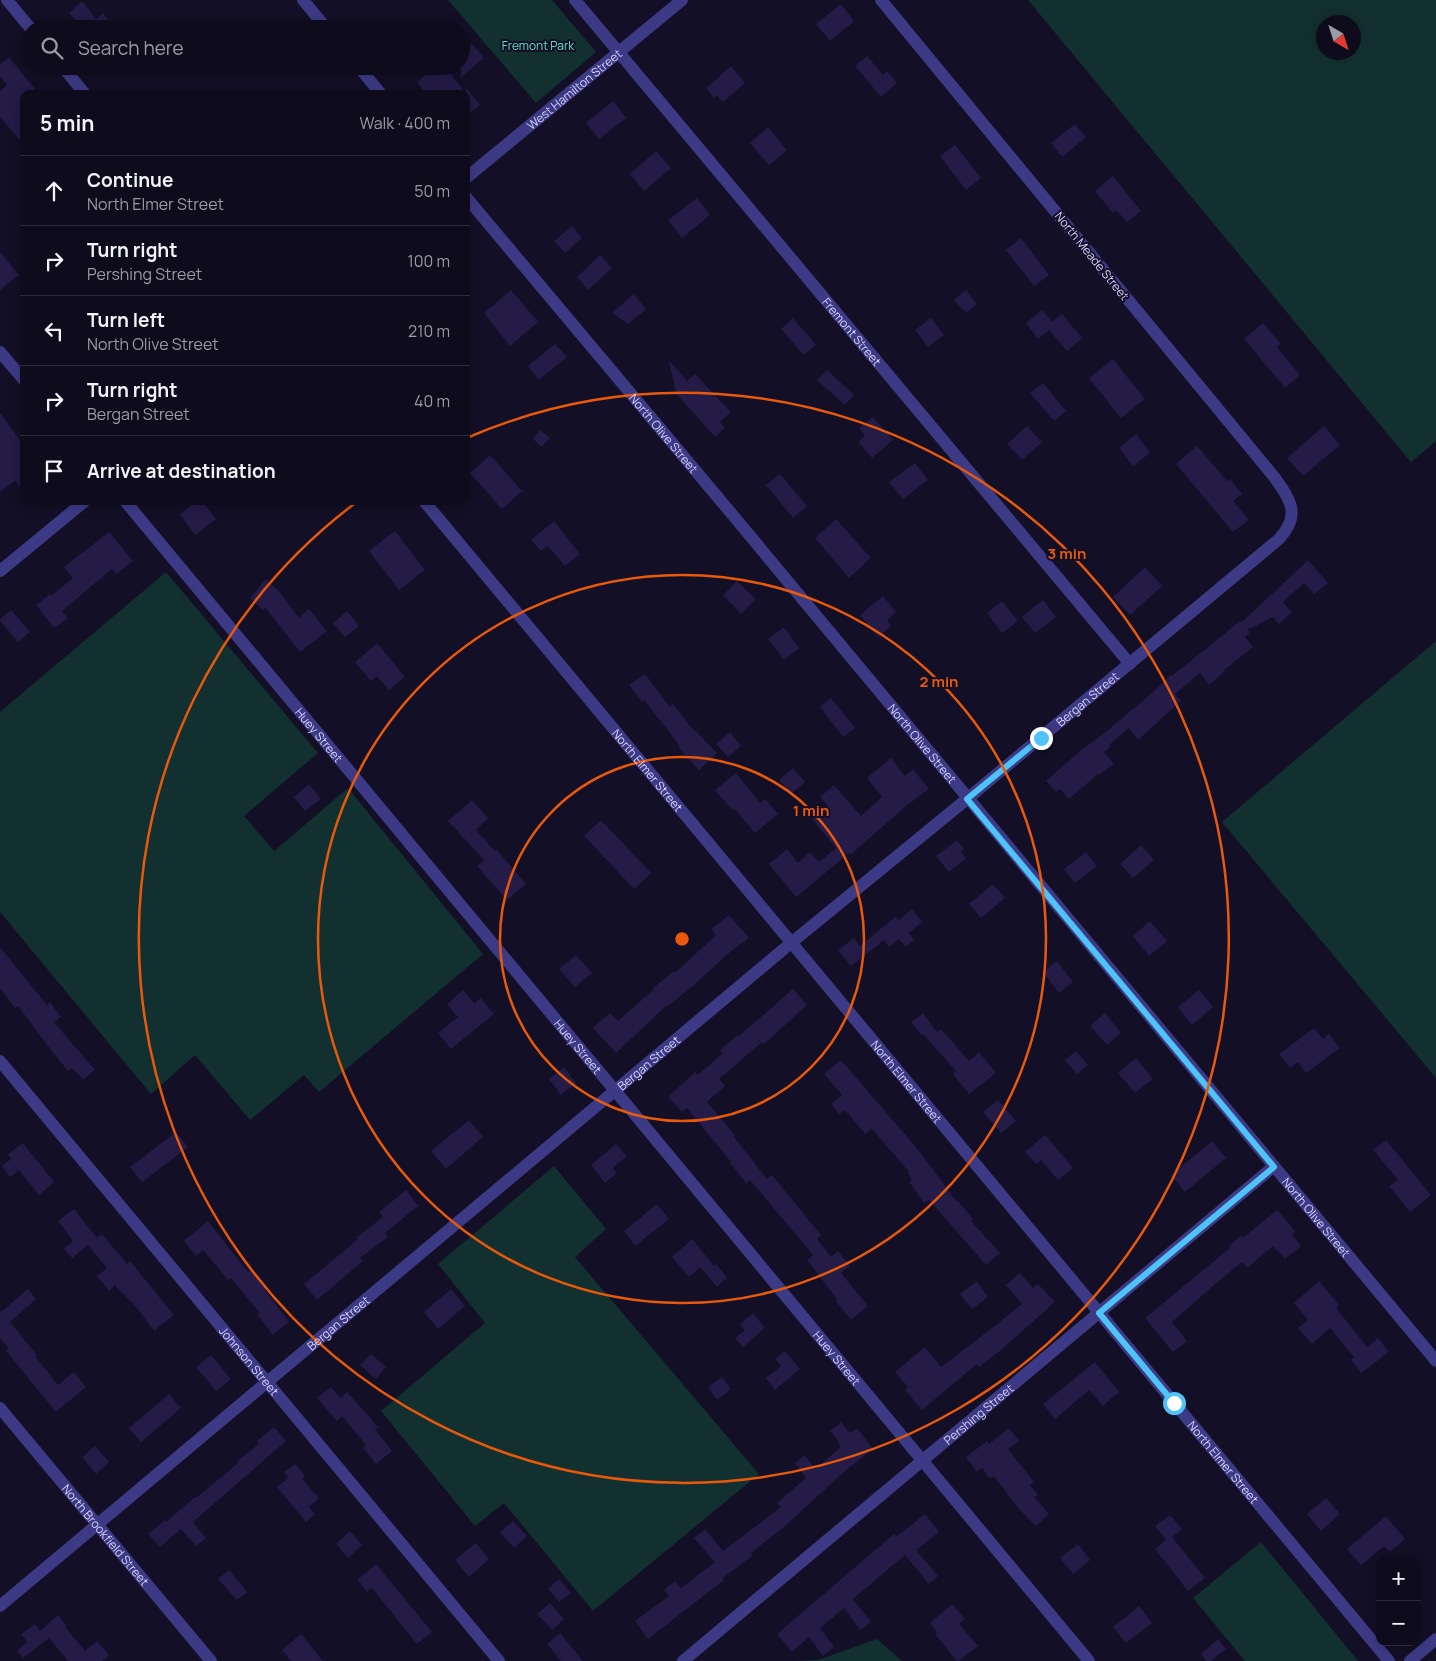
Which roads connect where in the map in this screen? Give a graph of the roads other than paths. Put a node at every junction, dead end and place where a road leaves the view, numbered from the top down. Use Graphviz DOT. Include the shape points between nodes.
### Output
graph roads {
  1 [pos="7,0"];
  2 [pos="303,0"];
  3 [pos="575,0"];
  4 [pos="682,0"];
  5 [pos="881,0"];
  6 [pos="24,20"];
  7 [pos="320,20"];
  8 [pos="619,52"];
  9 [pos="69,75"];
  10 [pos="365,75"];
  11 [pos="82,90"];
  12 [pos="378,90"];
  13 [pos="470,175"];
  14 [pos="470,202"];
  15 [pos="0,352"];
  16 [pos="20,375"];
  17 [pos="80,505"];
  18 [pos="128,505"];
  19 [pos="427,505"];
  20 [pos="1291,517"];
  21 [pos="0,572"];
  22 [pos="1130,664"];
  23 [pos="967,799"];
  24 [pos="792,943"];
  25 [pos="0,1061"];
  26 [pos="616,1090"];
  27 [pos="1274,1167"];
  28 [pos="1099,1313"];
  29 [pos="1436,1361"];
  30 [pos="268,1383"];
  31 [pos="0,1408"];
  32 [pos="922,1461"];
  33 [pos="97,1525"];
  34 [pos="0,1606"];
  35 [pos="1436,1639"];
  36 [pos="211,1661"];
  37 [pos="499,1661"];
  38 [pos="683,1661"];
  39 [pos="1089,1661"];
  40 [pos="1388,1661"];
  41 [pos="1410,1661"];
  1 -- 6 [label="street"];
  2 -- 7 [label="street"];
  3 -- 8 [label="street, Fremont Street"];
  4 -- 8 [label="street, West Hamilton Street"];
  5 -- 20 [label="street, North Meade Street" via="1275,478 1290,500"];
  8 -- 13 [label="street, West Hamilton Street"];
  8 -- 22 [label="street, Fremont Street"];
  9 -- 11 [label="street"];
  10 -- 12 [label="street"];
  14 -- 23 [label="street, North Olive Street"];
  15 -- 16 [label="street"];
  17 -- 21 [label="street"];
  18 -- 26 [label="street, Huey Street"];
  19 -- 24 [label="street, North Elmer Street"];
  20 -- 22 [label="street, Bergan Street" via="1279,538"];
  22 -- 23 [label="street, Bergan Street"];
  23 -- 24 [label="street, Bergan Street"];
  23 -- 27 [label="street, North Olive Street"];
  24 -- 26 [label="street, Bergan Street"];
  24 -- 28 [label="street, North Elmer Street"];
  25 -- 30 [label="street, Johnson Street"];
  26 -- 30 [label="street, Bergan Street"];
  26 -- 32 [label="street, Huey Street"];
  27 -- 28 [label="street, Pershing Street"];
  27 -- 29 [label="street, North Olive Street"];
  28 -- 32 [label="street, Pershing Street"];
  28 -- 40 [label="street, North Elmer Street"];
  30 -- 33 [label="street, Bergan Street"];
  30 -- 37 [label="street, Johnson Street"];
  31 -- 33 [label="street, North Brookfield Street"];
  32 -- 38 [label="street, Pershing Street"];
  32 -- 39 [label="street, Huey Street"];
  33 -- 34 [label="street, Bergan Street"];
  33 -- 36 [label="street, North Brookfield Street"];
  35 -- 41 [label="street"];
}
